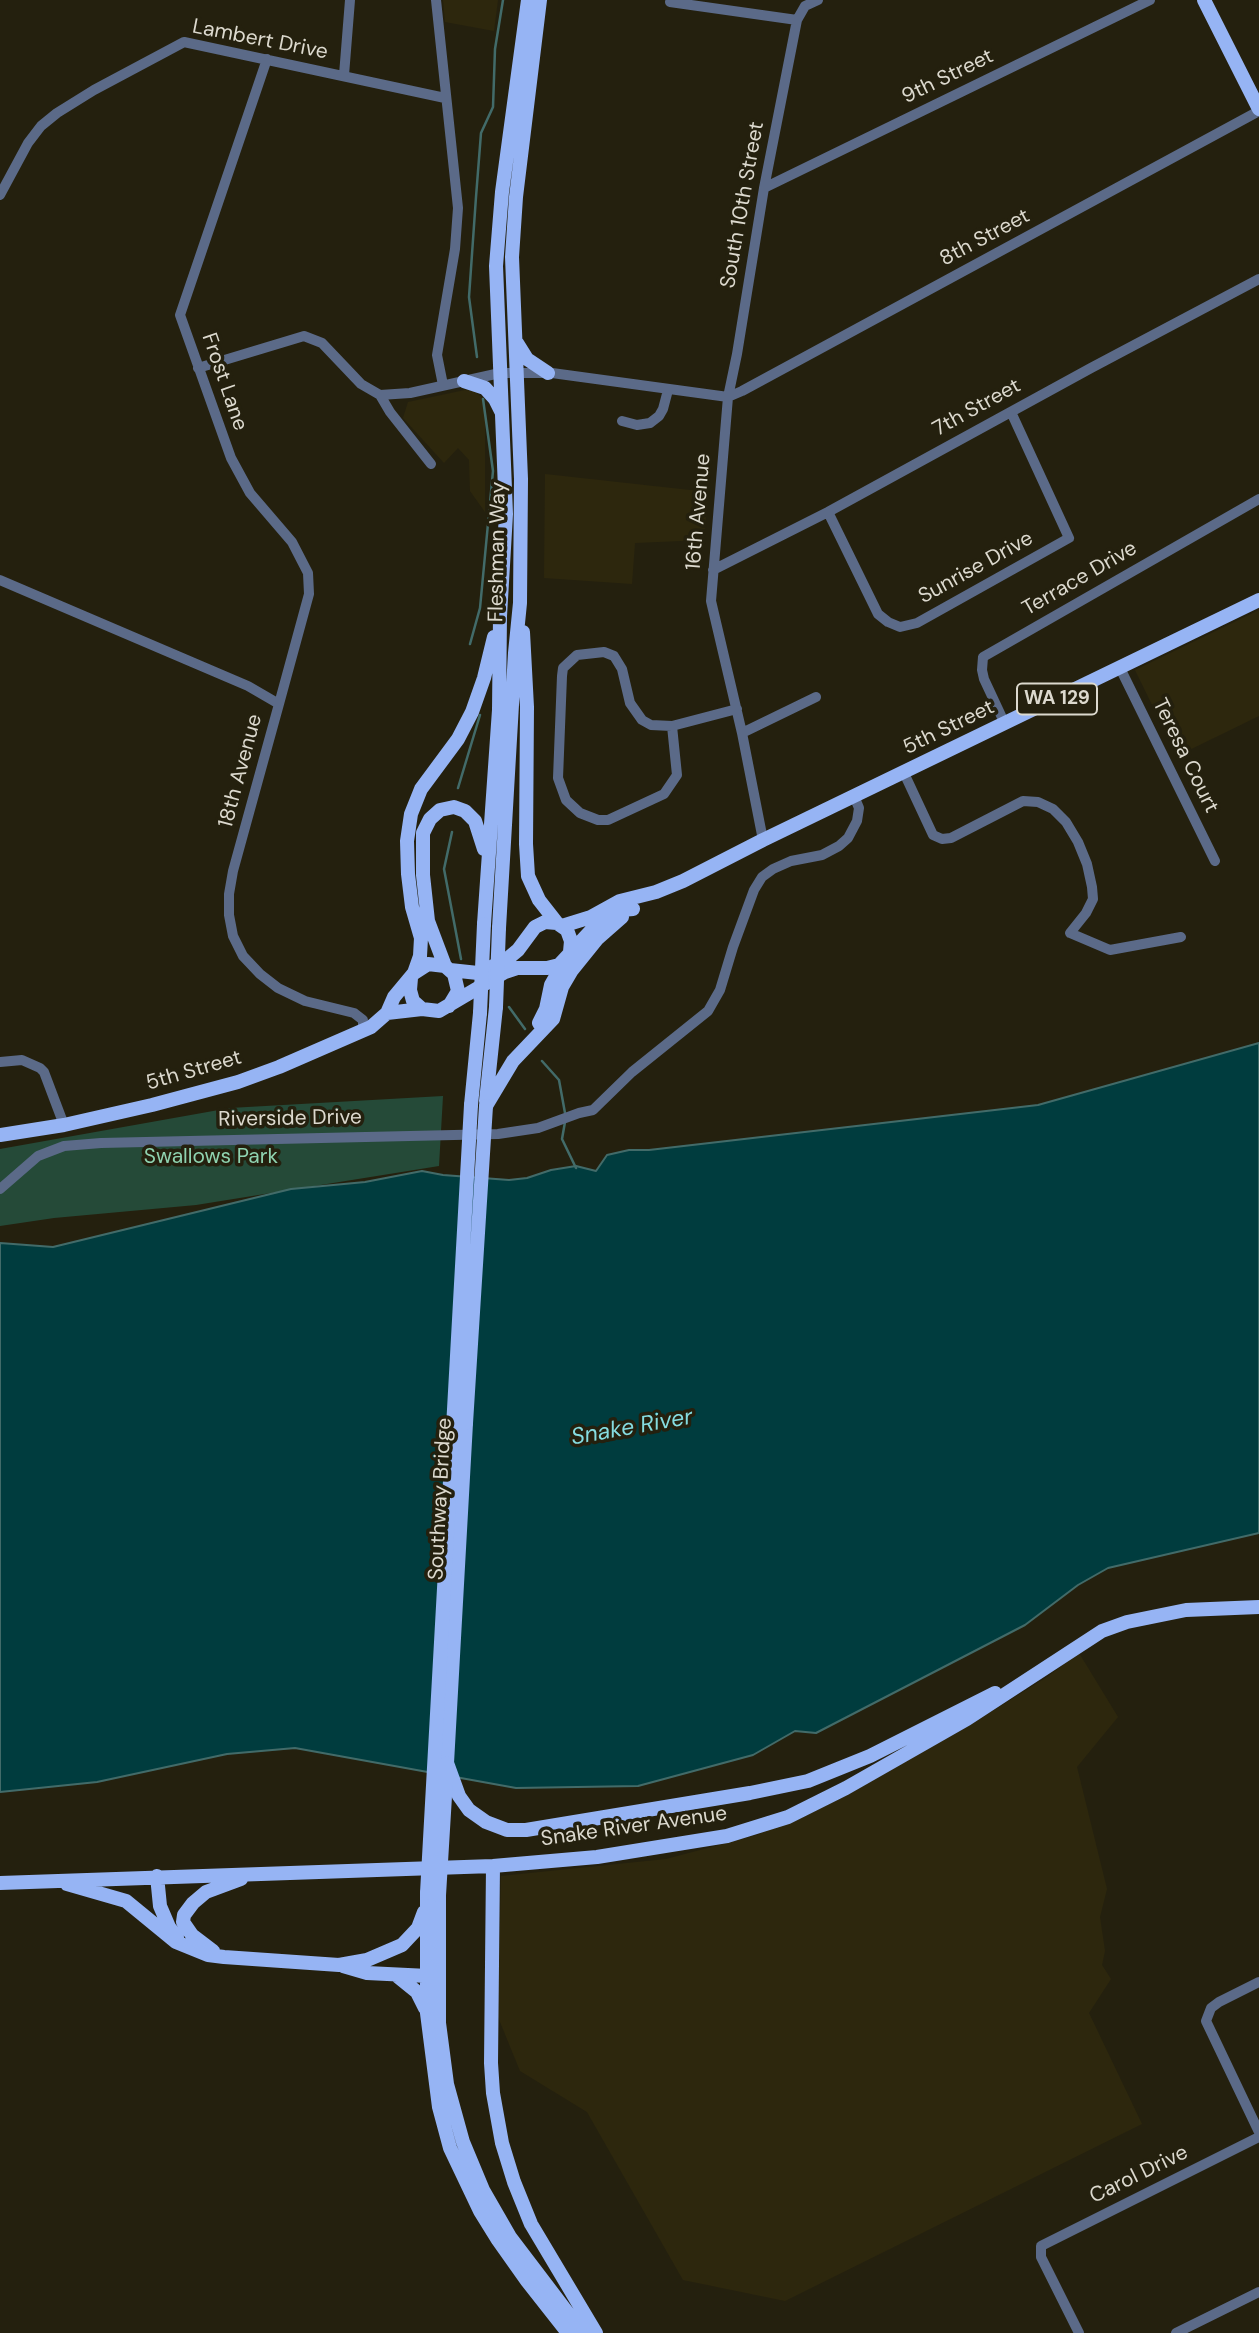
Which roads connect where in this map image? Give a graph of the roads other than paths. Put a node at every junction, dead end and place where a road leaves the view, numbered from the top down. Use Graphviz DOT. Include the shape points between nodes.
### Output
graph roads {
  1 [pos="350,0"];
  2 [pos="436,0"];
  3 [pos="528,0"];
  4 [pos="540,0"];
  5 [pos="818,0"];
  6 [pos="1150,0"];
  7 [pos="1204,0"];
  8 [pos="670,2"];
  9 [pos="797,20"];
  10 [pos="267,59"];
  11 [pos="344,75"];
  12 [pos="445,98"];
  13 [pos="1259,110"];
  14 [pos="764,188"];
  15 [pos="0,195"];
  16 [pos="1259,279"];
  17 [pos="515,338"];
  18 [pos="198,368"];
  19 [pos="500,373"];
  20 [pos="516,373"];
  21 [pos="548,373"];
  22 [pos="464,381"];
  23 [pos="443,385"];
  24 [pos="668,390"];
  25 [pos="380,395"];
  26 [pos="728,397"];
  27 [pos="1011,412"];
  28 [pos="503,418"];
  29 [pos="622,421"];
  30 [pos="431,464"];
  31 [pos="1259,499"];
  32 [pos="828,512"];
  33 [pos="713,570"];
  34 [pos="0,580"];
  35 [pos="1259,598"];
  36 [pos="520,603"];
  37 [pos="500,616"];
  38 [pos="1120,668"];
  39 [pos="817,697"];
  40 [pos="279,704"];
  41 [pos="737,709"];
  42 [pos="1005,724"];
  43 [pos="672,726"];
  44 [pos="743,733"];
  45 [pos="904,773"];
  46 [pos="854,796"];
  47 [pos="763,840"];
  48 [pos="487,860"];
  49 [pos="1215,861"];
  50 [pos="656,892"];
  51 [pos="633,909"];
  52 [pos="560,925"];
  53 [pos="1181,937"];
  54 [pos="567,957"];
  55 [pos="448,968"];
  56 [pos="413,976"];
  57 [pos="449,1006"];
  58 [pos="422,1009"];
  59 [pos="387,1013"];
  60 [pos="363,1032"];
  61 [pos="530,1043"];
  62 [pos="0,1062"];
  63 [pos="478,1106"];
  64 [pos="64,1125"];
  65 [pos="0,1135"];
  66 [pos="0,1189"];
  67 [pos="1259,1607"];
  68 [pos="1031,1676"];
  69 [pos="447,1763"];
  70 [pos="494,1866"];
  71 [pos="265,1873"];
  72 [pos="157,1876"];
  73 [pos="57,1881"];
  74 [pos="0,1883"];
  75 [pos="433,1894"];
  76 [pos="188,1948"];
  77 [pos="224,1957"];
  78 [pos="440,1962"];
  79 [pos="339,1965"];
  80 [pos="397,1975"];
  81 [pos="428,1976"];
  82 [pos="1259,1982"];
  83 [pos="427,2013"];
  84 [pos="1259,2134"];
  85 [pos="1259,2292"];
  86 [pos="568,2333"];
  87 [pos="583,2333"];
  88 [pos="596,2333"];
  89 [pos="1079,2333"];
  90 [pos="1176,2333"];
  1 -- 11 [label="street"];
  2 -- 12 [label="street"];
  3 -- 19 [label="main road, Fleshman Way" via="496,266"];
  4 -- 17 [label="main road, Fleshman Way" via="516,197 512,257"];
  5 -- 9 [label="street" via="805,6"];
  6 -- 14 [label="street, 9th Street"];
  7 -- 13 [label="main road"];
  8 -- 9 [label="street"];
  9 -- 14 [label="street, South 10th Street"];
  10 -- 11 [label="street, Lambert Drive"];
  10 -- 15 [label="street, Lambert Drive" via="191,42 176,45 94,90 41,126"];
  10 -- 18 [label="street, Frost Lane" via="180,314"];
  11 -- 12 [label="street, Lambert Drive"];
  12 -- 23 [label="street" via="457,208 437,355"];
  13 -- 26 [label="street, 8th Street"];
  14 -- 26 [label="street, South 10th Street"];
  16 -- 27 [label="street, 7th Street"];
  17 -- 20 [label="main road, Fleshman Way"];
  17 -- 21 [label="main road" via="527,359"];
  18 -- 25 [label="street" via="304,336 322,343 361,384"];
  18 -- 40 [label="street, Frost Lane" via="231,458 250,493 292,542 308,573 309,594"];
  19 -- 20 [label="street"];
  19 -- 22 [label="street"];
  19 -- 28 [label="main road, Fleshman Way"];
  20 -- 21 [label="street"];
  20 -- 36 [label="main road, Fleshman Way"];
  21 -- 24 [label="street"];
  22 -- 23 [label="street"];
  22 -- 28 [label="main road" via="491,393"];
  23 -- 25 [label="street"];
  24 -- 26 [label="street"];
  24 -- 29 [label="street" via="663,409 650,423"];
  25 -- 30 [label="street"];
  26 -- 33 [label="street, 16th Avenue"];
  27 -- 32 [label="street, 7th Street"];
  27 -- 32 [label="street, Sunrise Drive" via="1069,538 917,623 900,627 878,614"];
  28 -- 37 [label="main road, Fleshman Way" via="506,514"];
  31 -- 42 [label="street, Terrace Drive" via="983,657 984,679"];
  32 -- 33 [label="street, 7th Street"];
  33 -- 41 [label="street, 16th Avenue" via="711,601"];
  34 -- 40 [label="street, 18th Avenue" via="248,686"];
  35 -- 38 [label="main road, 5th Street / WA 129"];
  36 -- 52 [label="main road" via="526,672 528,876 539,900"];
  36 -- 63 [label="main road, Fleshman Way, bridge" via="496,1007"];
  37 -- 48 [label="main road, Fleshman Way" via="499,710"];
  37 -- 56 [label="main road" via="472,712 421,789 411,814 408,874 421,938"];
  38 -- 42 [label="main road, 5th Street / WA 129"];
  38 -- 49 [label="street, Teresa Court"];
  39 -- 44 [label="street"];
  40 -- 60 [label="street, 18th Avenue" via="233,871 229,915 233,936 243,956 278,988 305,1001 354,1013 363,1020"];
  41 -- 43 [label="street"];
  41 -- 44 [label="street, 16th Avenue"];
  42 -- 45 [label="main road, 5th Street / WA 129"];
  43 -- 43 [label="street" via="677,775 664,794 608,820 580,813 566,800 558,778 562,676 569,660 585,653 614,656 635,712 651,724"];
  44 -- 47 [label="street, 16th Avenue"];
  45 -- 46 [label="main road, 5th Street / WA 129"];
  45 -- 53 [label="street" via="933,835 942,839 1023,801 1038,802 1066,822 1087,864 1093,899 1070,933 1110,950"];
  46 -- 47 [label="main road, 5th Street / WA 129"];
  46 -- 66 [label="street, Riverside Drive" via="859,808 857,821 839,846 822,855 791,861 762,877 708,1011 593,1110 538,1128 498,1134 64,1146 38,1156"];
  47 -- 50 [label="main road, 5th Street / WA 129"];
  48 -- 55 [label="main road" via="481,832 465,811 454,807 440,810 430,819 423,833 425,898 428,921"];
  48 -- 63 [label="main road, Fleshman Way, bridge"];
  50 -- 51 [label="main road, 5th Street"];
  50 -- 52 [label="main road, 5th Street"];
  51 -- 54 [label="main road, 5th Street" via="599,922"];
  51 -- 61 [label="main road" via="587,950 562,987 553,1019"];
  52 -- 54 [label="main road" via="570,935"];
  52 -- 55 [label="main road, 5th Street" via="545,922 535,927 506,960 478,973"];
  54 -- 57 [label="main road" via="547,968 527,966 505,972"];
  54 -- 61 [label="main road, 5th Street" via="551,985"];
  55 -- 56 [label="main road" via="428,964"];
  55 -- 57 [label="main road" via="458,991"];
  56 -- 58 [label="main road" via="411,996"];
  56 -- 59 [label="main road, 5th Street"];
  57 -- 58 [label="main road" via="433,1012"];
  58 -- 59 [label="main road"];
  59 -- 60 [label="main road, 5th Street"];
  60 -- 64 [label="main road, 5th Street" via="238,1082"];
  61 -- 63 [label="main road"];
  62 -- 64 [label="street" via="22,1060 40,1068"];
  63 -- 69 [label="main road, Southway Bridge, bridge"];
  63 -- 75 [label="main road, Southway Bridge, bridge"];
  64 -- 65 [label="main road, 5th Street"];
  67 -- 68 [label="main road, Snake River Avenue" via="1186,1610 1127,1622 1102,1631"];
  68 -- 69 [label="main road" via="870,1756 808,1781 526,1830 507,1830 469,1810"];
  68 -- 70 [label="main road, Snake River Avenue" via="967,1719 846,1788 767,1825 646,1851"];
  69 -- 75 [label="main road, Southway Bridge, bridge"];
  70 -- 71 [label="main road, Snake River Avenue"];
  70 -- 88 [label="main road" via="491,2063 502,2143 531,2224"];
  71 -- 72 [label="main road, Snake River Avenue"];
  71 -- 77 [label="main road" via="206,1892 184,1915 183,1922 192,1935"];
  72 -- 73 [label="main road, Snake River Avenue"];
  72 -- 76 [label="main road" via="160,1906 169,1927"];
  73 -- 74 [label="main road, Snake River Avenue"];
  73 -- 76 [label="main road" via="126,1901"];
  75 -- 78 [label="main road"];
  75 -- 79 [label="main road" via="418,1928 402,1945 367,1960"];
  75 -- 81 [label="main road"];
  76 -- 77 [label="main road"];
  77 -- 79 [label="main road"];
  78 -- 81 [label="main road"];
  78 -- 87 [label="main road" via="439,2023 447,2084 463,2141 483,2190 510,2237"];
  79 -- 80 [label="main road"];
  80 -- 81 [label="main road"];
  80 -- 83 [label="main road" via="417,1992"];
  81 -- 83 [label="main road"];
  82 -- 84 [label="street" via="1219,2002 1207,2015 1208,2028"];
  83 -- 86 [label="main road" via="439,2107 450,2148 498,2240"];
  84 -- 89 [label="street, Carol Drive" via="1044,2243 1041,2257"];
  85 -- 90 [label="street"];
}
